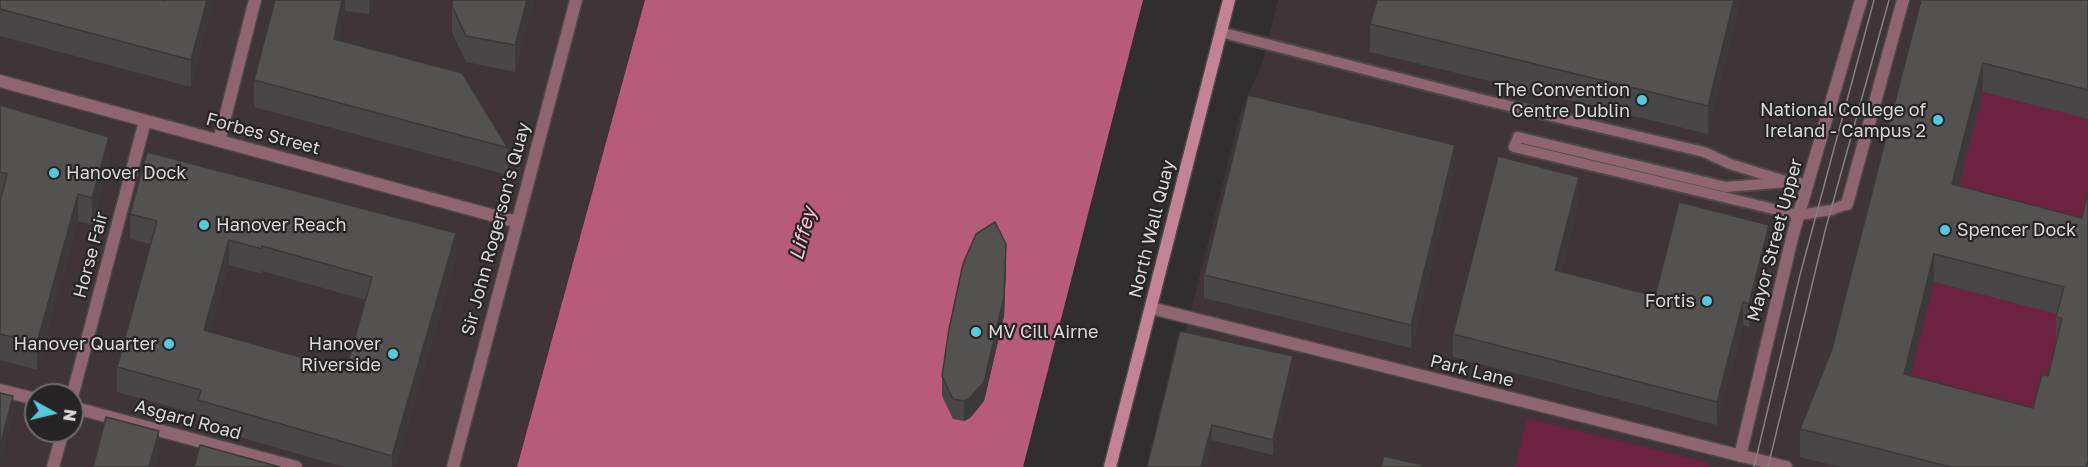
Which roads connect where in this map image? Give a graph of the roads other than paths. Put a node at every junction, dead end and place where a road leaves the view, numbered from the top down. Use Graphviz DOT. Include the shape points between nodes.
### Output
graph roads {
  1 [pos="255,0"];
  2 [pos="576,0"];
  3 [pos="1229,0"];
  4 [pos="1861,0"];
  5 [pos="1904,0"];
  6 [pos="1220,32"];
  7 [pos="0,81"];
  8 [pos="145,121"];
  9 [pos="219,141"];
  10 [pos="1788,182"];
  11 [pos="1808,184"];
  12 [pos="1846,204"];
  13 [pos="1799,215"];
  14 [pos="517,222"];
  15 [pos="1150,308"];
  16 [pos="76,383"];
  17 [pos="0,390"];
  18 [pos="24,396"];
  19 [pos="84,410"];
  20 [pos="60,443"];
  21 [pos="1740,456"];
  22 [pos="1762,464"];
  23 [pos="53,467"];
  24 [pos="296,467"];
  25 [pos="453,467"];
  26 [pos="1110,467"];
  27 [pos="1786,467"];
  1 -- 9 [label="street"];
  2 -- 14 [label="street, Sir John Rogerson's Quay"];
  3 -- 6 [label="main road, North Wall Quay"];
  4 -- 11 [label="street, Mayor Street Upper"];
  5 -- 12 [label="street"];
  6 -- 10 [label="lane" via="1704,152"];
  6 -- 15 [label="main road, North Wall Quay"];
  7 -- 8 [label="street, Forbes Street"];
  8 -- 9 [label="street, Forbes Street"];
  8 -- 16 [label="street, Horse Fair"];
  9 -- 14 [label="street, Forbes Street"];
  10 -- 11 [label="lane"];
  10 -- 13 [label="lane" via="1726,187 1518,136 1514,147"];
  11 -- 13 [label="street, Mayor Street Upper"];
  12 -- 13 [label="lane"];
  13 -- 21 [label="street, Mayor Street Upper"];
  14 -- 25 [label="street, Sir John Rogerson's Quay"];
  15 -- 21 [label="street, Park Lane"];
  15 -- 26 [label="main road, North Wall Quay"];
  17 -- 18 [label="street"];
  19 -- 24 [label="street, Asgard Road"];
  20 -- 23 [label="street"];
  21 -- 22 [label="street, Park Lane"];
  22 -- 27 [label="street, Park Lane"];
}
